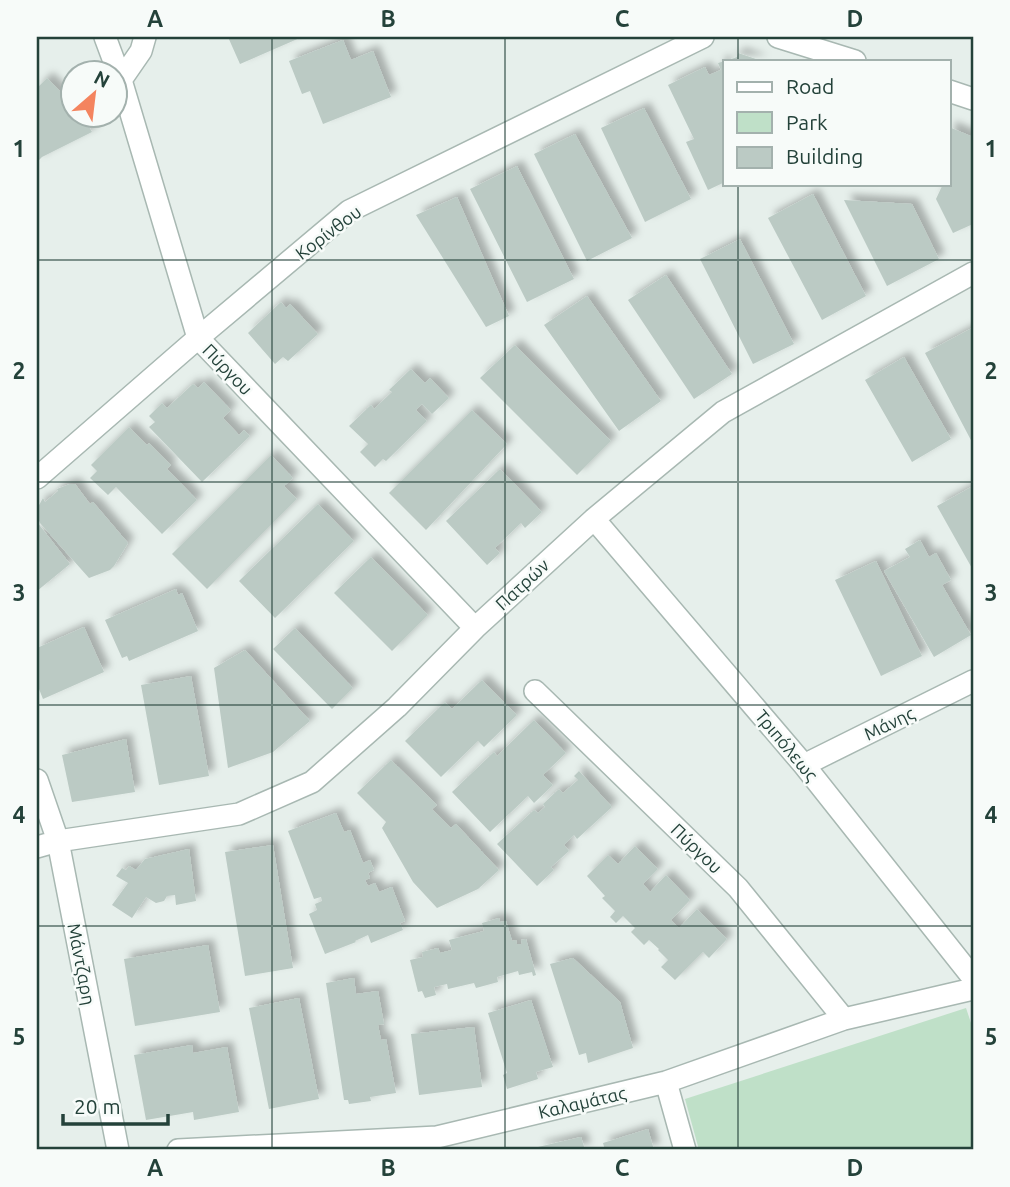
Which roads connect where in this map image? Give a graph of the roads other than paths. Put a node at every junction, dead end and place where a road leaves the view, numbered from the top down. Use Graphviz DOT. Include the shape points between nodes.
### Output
graph roads {
  1 [pos="105,37"];
  2 [pos="145,37"];
  3 [pos="703,37"];
  4 [pos="778,37"];
  5 [pos="114,60"];
  6 [pos="852,60"];
  7 [pos="130,67"];
  8 [pos="950,91"];
  9 [pos="973,99"];
  10 [pos="130,110"];
  11 [pos="973,273"];
  12 [pos="198,338"];
  13 [pos="37,478"];
  14 [pos="594,519"];
  15 [pos="475,628"];
  16 [pos="973,681"];
  17 [pos="535,691"];
  18 [pos="804,765"];
  19 [pos="37,780"];
  20 [pos="58,841"];
  21 [pos="37,847"];
  22 [pos="973,978"];
  23 [pos="973,989"];
  24 [pos="844,1019"];
  25 [pos="666,1082"];
  26 [pos="438,1144"];
  27 [pos="118,1150"];
  28 [pos="178,1150"];
  29 [pos="685,1150"];
  1 -- 5 [label="street, Πύργου"];
  2 -- 7 [label="street"];
  3 -- 12 [label="street, Κορίνθου" via="349,211"];
  4 -- 6 [label="street"];
  8 -- 9 [label="street"];
  10 -- 12 [label="street, Πύργου"];
  11 -- 14 [label="street, Πατρών" via="723,412"];
  12 -- 13 [label="street, Κορίνθου"];
  12 -- 15 [label="street, Πύργου"];
  14 -- 15 [label="street, Πατρών"];
  14 -- 18 [label="street, Τριπόλεως"];
  15 -- 20 [label="street, Πατρών" via="397,707 312,782 239,814"];
  16 -- 18 [label="street, Μάνης"];
  17 -- 24 [label="street, Πύργου" via="738,888"];
  18 -- 22 [label="street, Τριπόλεως"];
  19 -- 20 [label="street, Μάντζαρη"];
  20 -- 21 [label="street, Πατρών"];
  20 -- 27 [label="street, Μάντζαρη"];
  23 -- 24 [label="street, Καλαμάτας"];
  24 -- 25 [label="street, Καλαμάτας"];
  25 -- 26 [label="street, Καλαμάτας"];
  25 -- 29 [label="street"];
  26 -- 28 [label="street, Καλαμάτας"];
}
